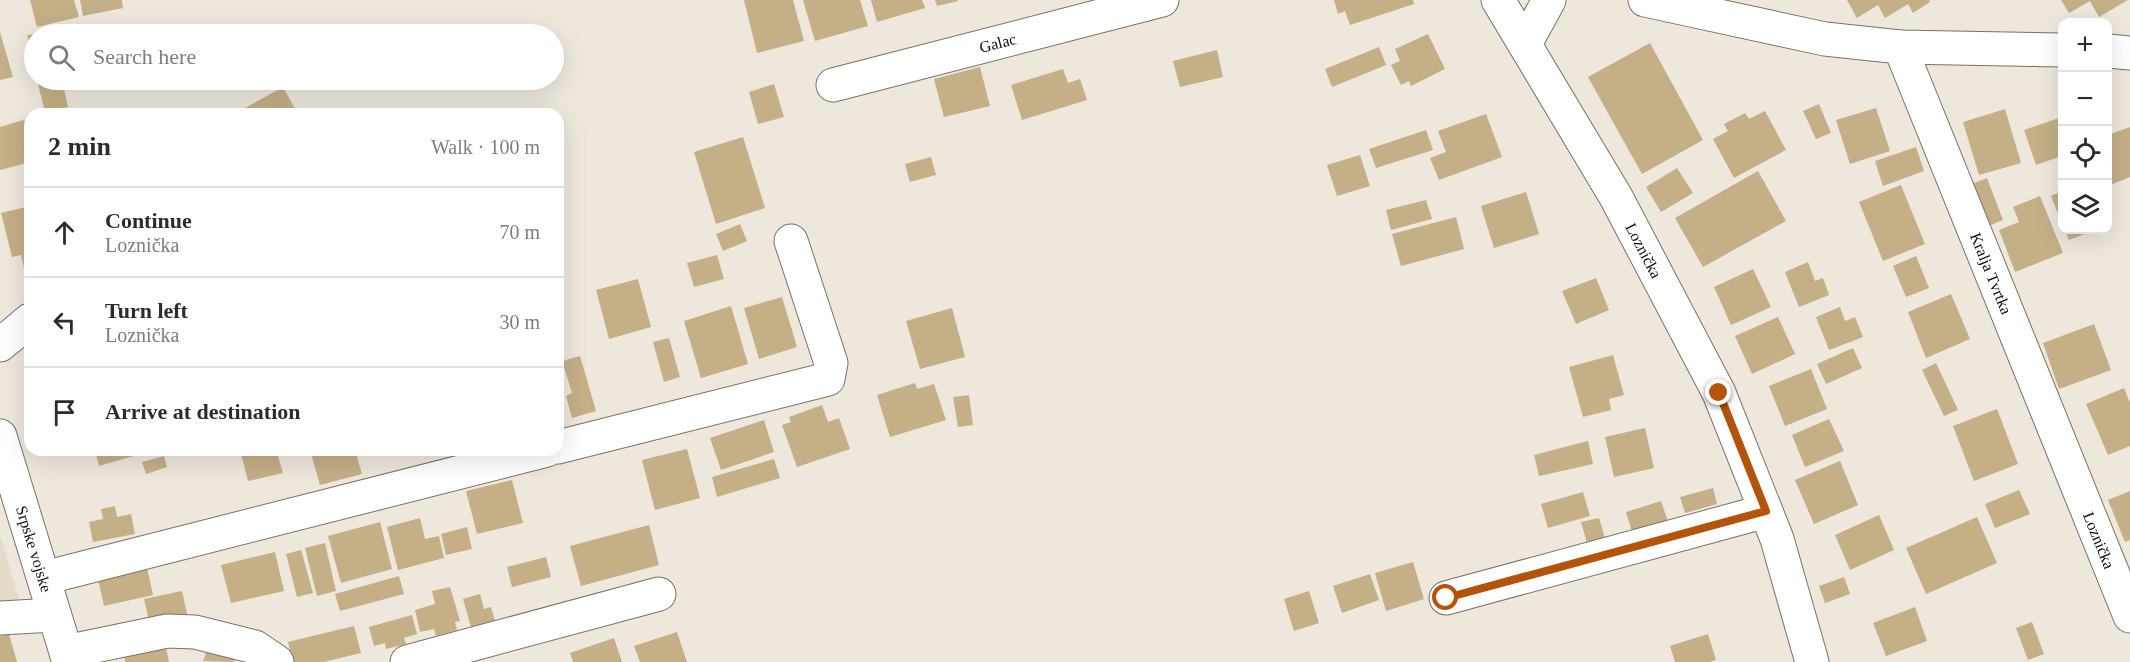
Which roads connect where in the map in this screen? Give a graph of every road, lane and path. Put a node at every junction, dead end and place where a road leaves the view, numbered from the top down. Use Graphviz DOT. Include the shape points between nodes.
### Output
graph roads {
  1 [pos="1162,0"];
  2 [pos="1498,0"];
  3 [pos="1549,0"];
  4 [pos="1645,0"];
  5 [pos="1525,44"];
  6 [pos="1900,47"];
  7 [pos="2058,50"];
  8 [pos="2112,51"];
  9 [pos="2130,53"];
  10 [pos="833,85"];
  11 [pos="791,241"];
  12 [pos="24,325"];
  13 [pos="0,345"];
  14 [pos="0,436"];
  15 [pos="564,445"];
  16 [pos="523,456"];
  17 [pos="2083,500"];
  18 [pos="1766,511"];
  19 [pos="44,578"];
  20 [pos="659,594"];
  21 [pos="1446,598"];
  22 [pos="54,615"];
  23 [pos="2130,616"];
  24 [pos="0,618"];
  25 [pos="68,657"];
  26 [pos="277,662"];
  27 [pos="407,662"];
  28 [pos="1812,662"];
  1 -- 10 [label="street, Galac"];
  2 -- 5 [label="street, Loznička"];
  3 -- 5 [label="street"];
  4 -- 6 [label="street" via="1825,39"];
  5 -- 18 [label="street, Loznička" via="1616,197 1719,393"];
  6 -- 7 [label="street"];
  6 -- 17 [label="street, Kralja Tvrtka"];
  8 -- 9 [label="street"];
  11 -- 15 [label="street" via="831,363 828,379"];
  12 -- 13 [label="street"];
  14 -- 19 [label="street, Srpske vojske"];
  16 -- 19 [label="street"];
  17 -- 23 [label="street, Loznička"];
  18 -- 21 [label="street"];
  18 -- 28 [label="street, Loznička"];
  19 -- 22 [label="street, Srpske vojske"];
  20 -- 27 [label="street"];
  22 -- 24 [label="street"];
  22 -- 25 [label="street, Srpske vojske"];
  25 -- 26 [label="street" via="167,631 195,632 255,647"];
}
